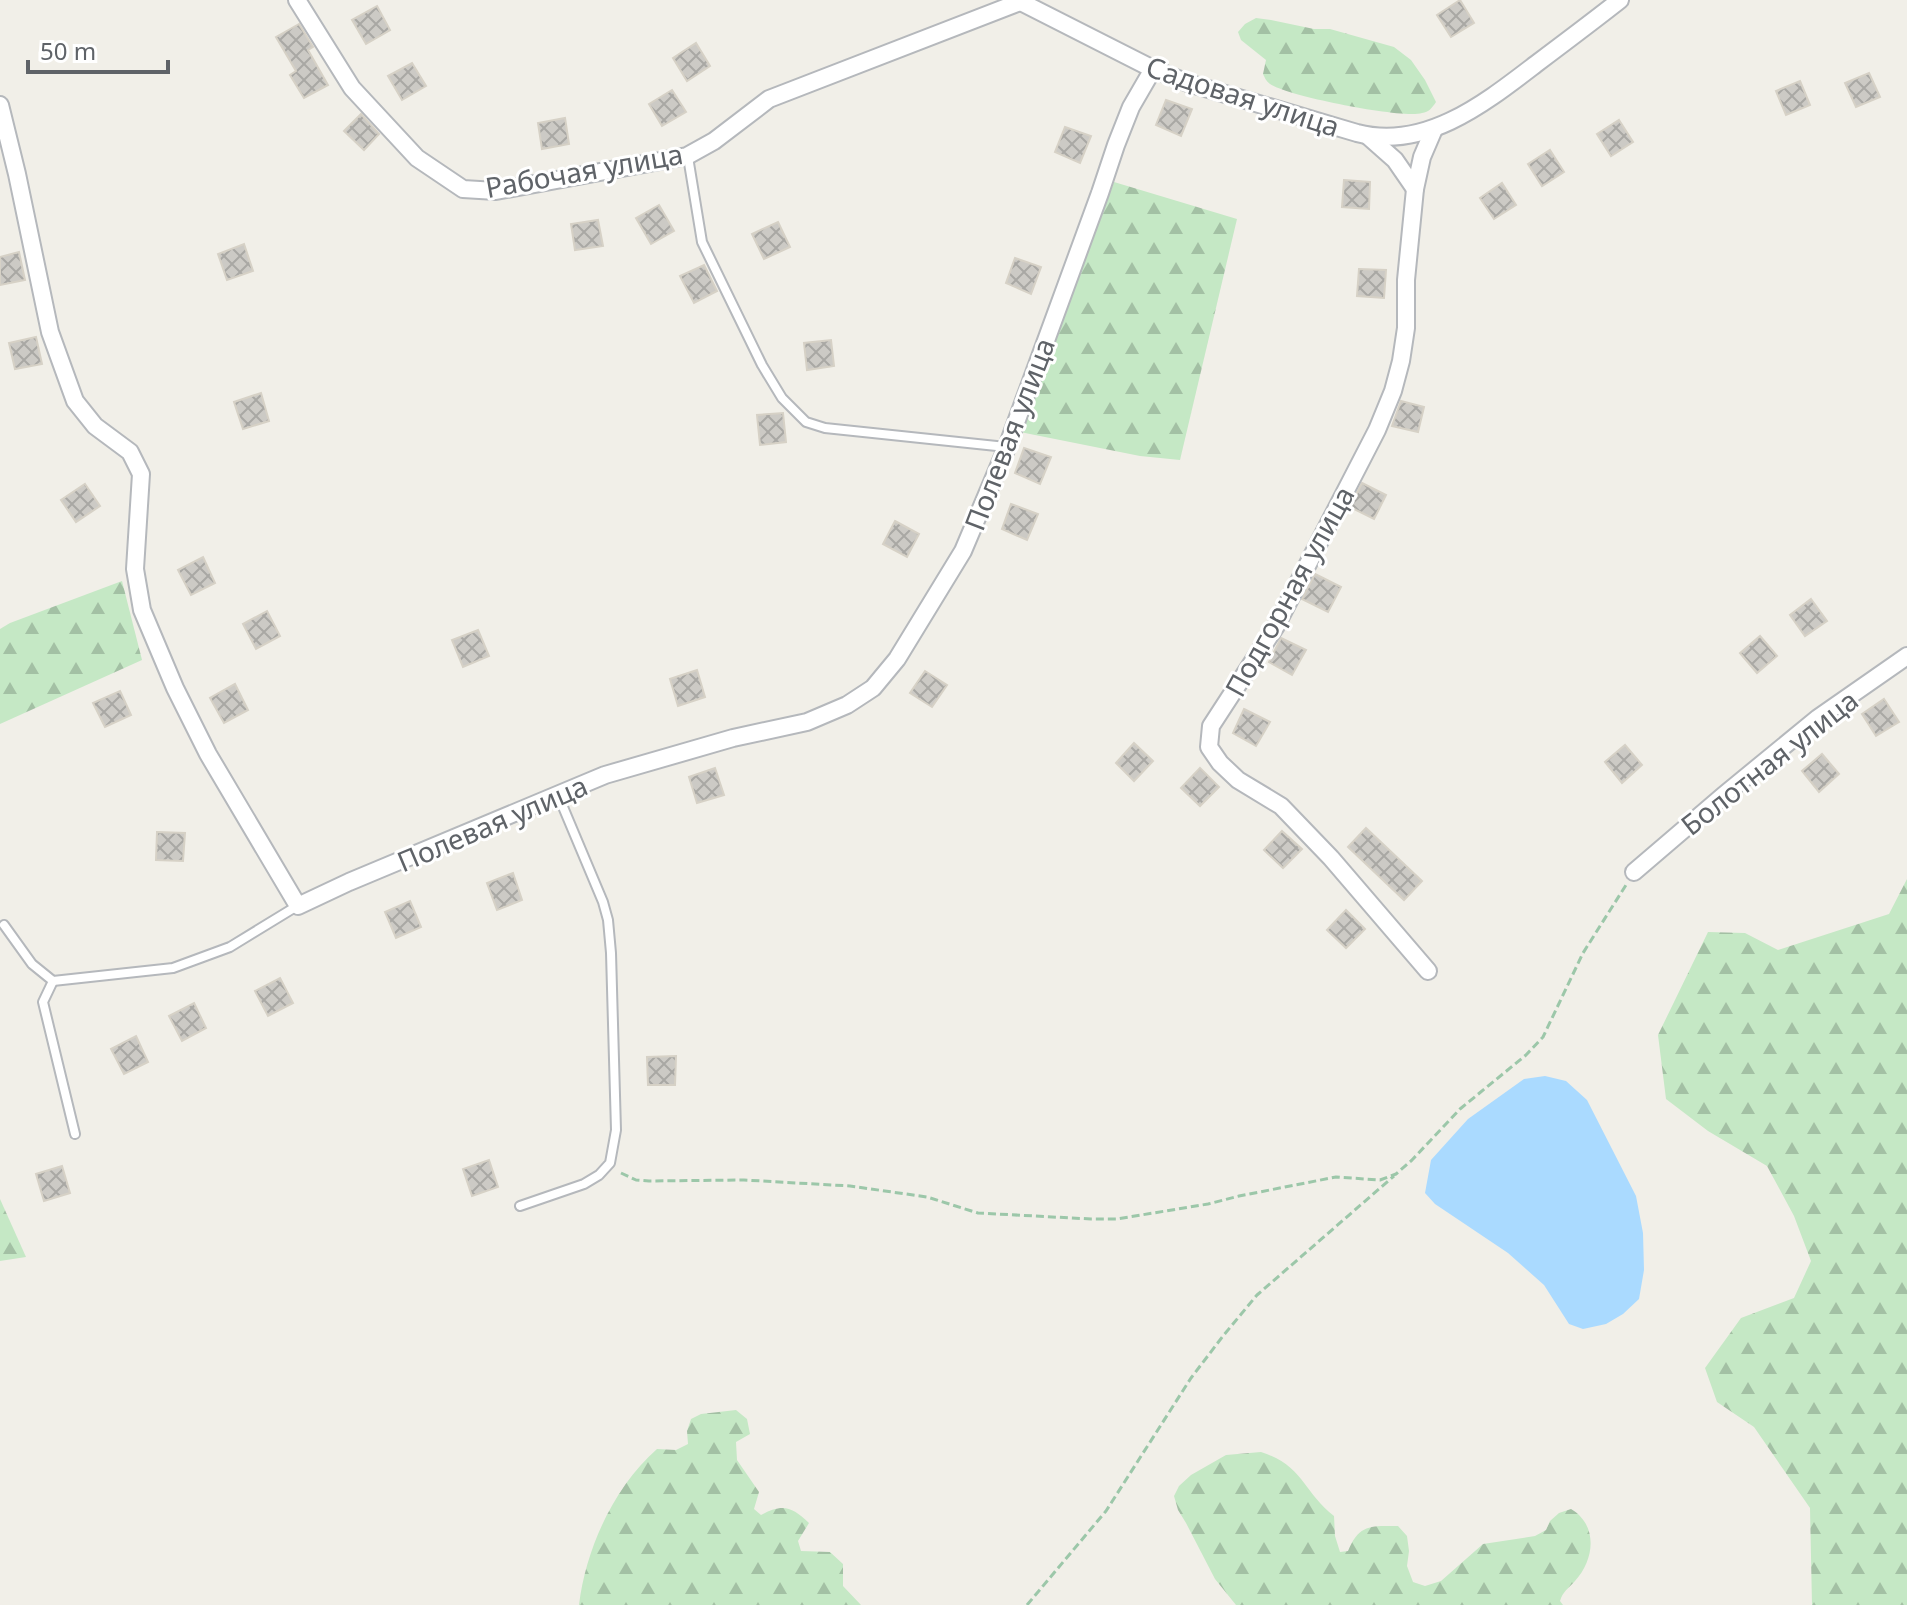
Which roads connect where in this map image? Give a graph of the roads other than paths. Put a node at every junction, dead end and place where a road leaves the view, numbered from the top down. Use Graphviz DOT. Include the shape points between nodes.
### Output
graph roads {
  1 [pos="297,0"];
  2 [pos="1620,0"];
  3 [pos="1019,1"];
  4 [pos="1153,69"];
  5 [pos="0,105"];
  6 [pos="1434,129"];
  7 [pos="1369,137"];
  8 [pos="687,156"];
  9 [pos="1415,189"];
  10 [pos="1007,447"];
  11 [pos="1907,656"];
  12 [pos="558,794"];
  13 [pos="1634,872"];
  14 [pos="298,906"];
  15 [pos="4,925"];
  16 [pos="1428,971"];
  17 [pos="53,981"];
  18 [pos="75,1134"];
  19 [pos="520,1206"];
  1 -- 8 [label="street, Рабочая улица" via="352,88 417,158 463,189 496,191"];
  2 -- 6 [label="street, Садовая улица" via="1486,102"];
  3 -- 4 [label="street, Садовая улица"];
  3 -- 8 [label="street, Рабочая улица" via="769,99"];
  4 -- 7 [label="street, Садовая улица"];
  4 -- 10 [label="street, Полевая улица" via="1116,145"];
  5 -- 14 [label="street" via="50,332 75,401 95,426 130,452 141,474 135,569 142,610 208,754"];
  6 -- 7 [label="street, Садовая улица"];
  6 -- 9 [label="street, Подгорная улица"];
  7 -- 9 [label="street" via="1395,160"];
  8 -- 10 [label="lane" via="702,242 762,365 782,398 806,422"];
  9 -- 16 [label="street, Подгорная улица" via="1406,328 1393,391 1276,626 1211,726 1209,747 1238,780 1281,806"];
  10 -- 12 [label="street, Полевая улица" via="963,551 897,659 873,688 807,722 605,775"];
  11 -- 13 [label="street, Болотная улица" via="1818,718"];
  12 -- 14 [label="street, Полевая улица"];
  12 -- 19 [label="lane" via="608,920 616,1130 610,1163 599,1175"];
  14 -- 17 [label="lane" via="230,947 173,968"];
  15 -- 17 [label="lane" via="32,964"];
  17 -- 18 [label="lane" via="43,1002"];
}
